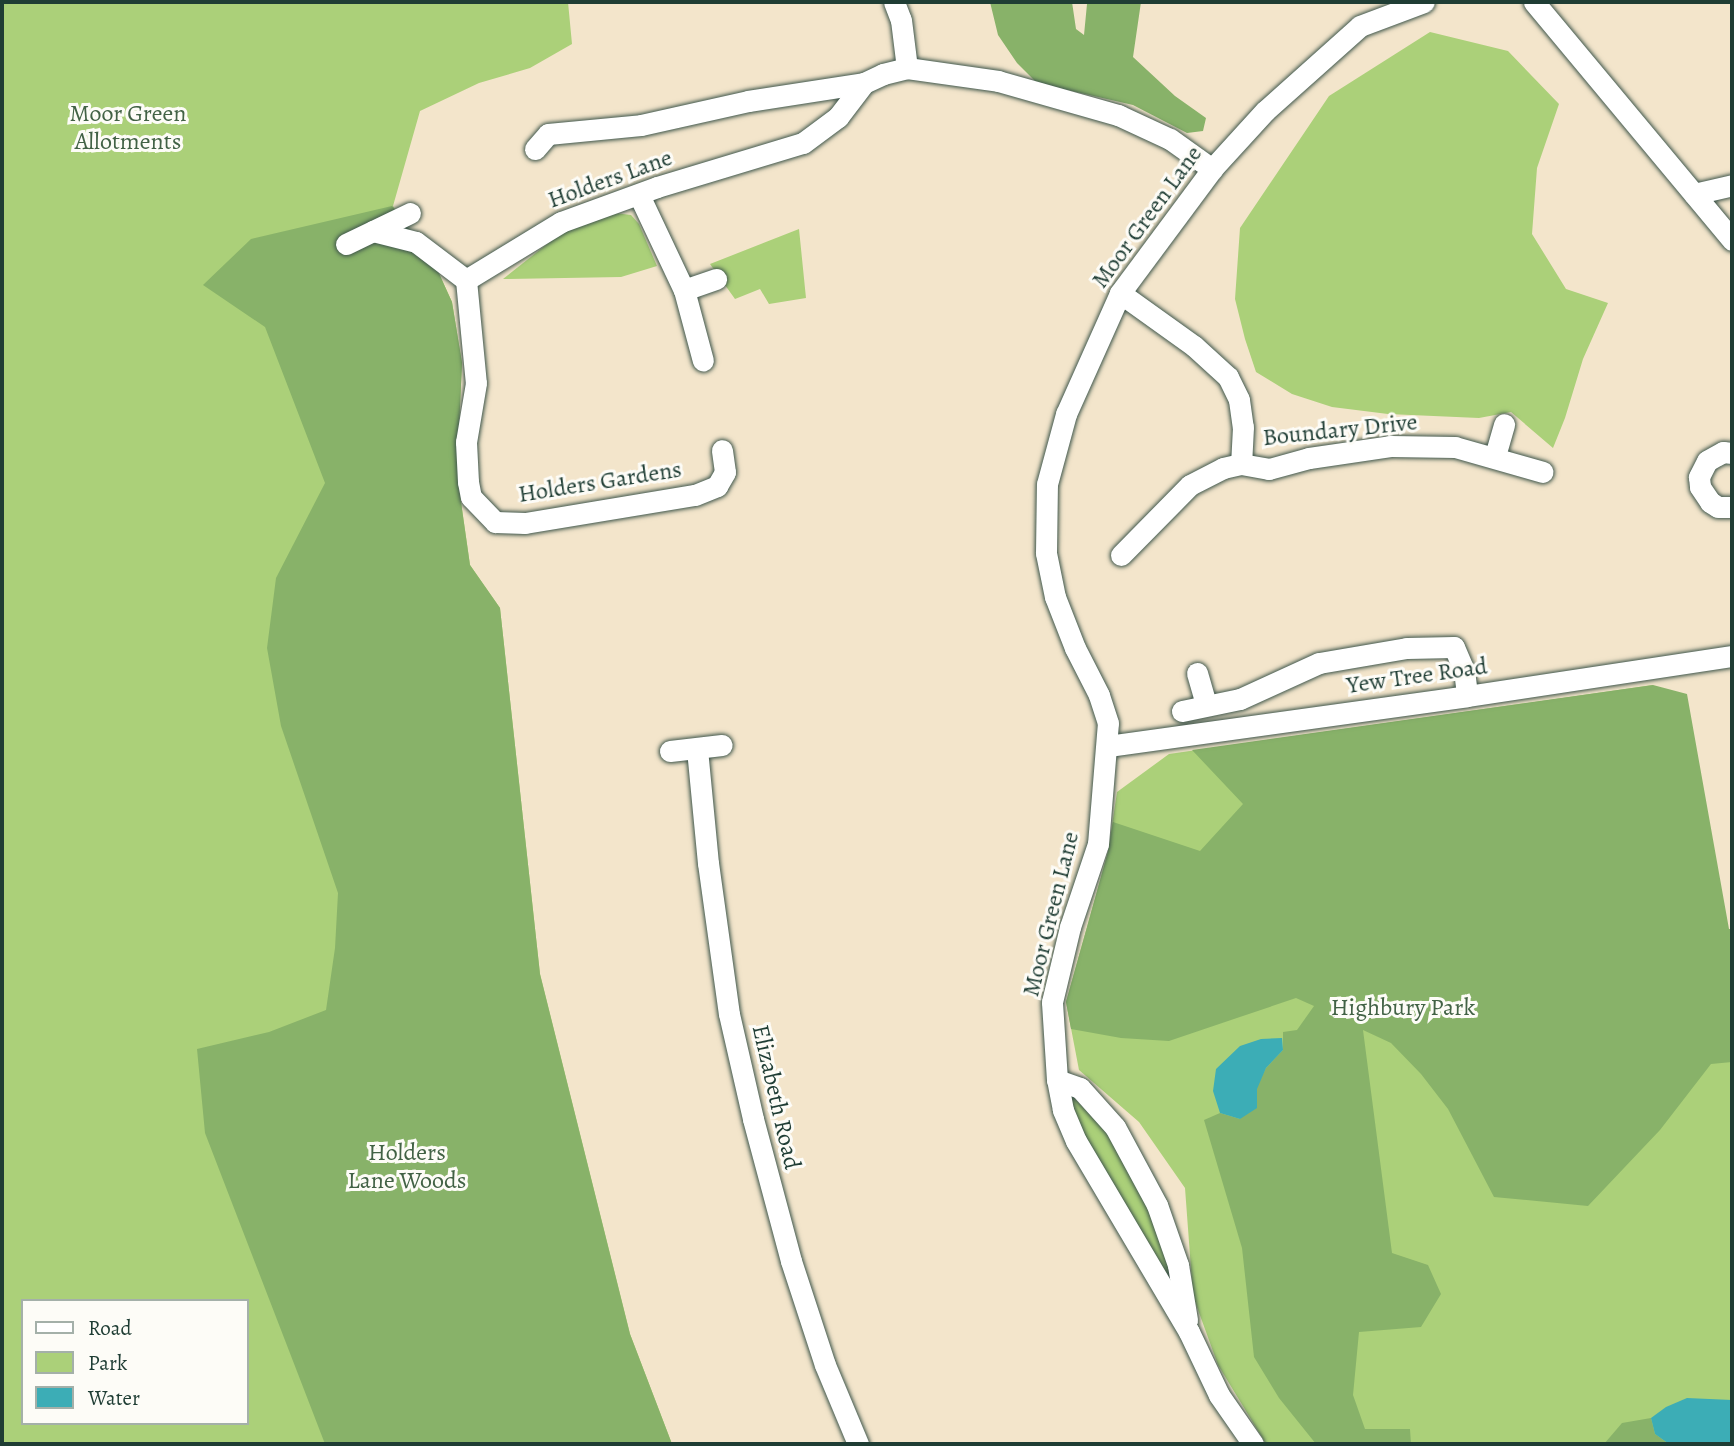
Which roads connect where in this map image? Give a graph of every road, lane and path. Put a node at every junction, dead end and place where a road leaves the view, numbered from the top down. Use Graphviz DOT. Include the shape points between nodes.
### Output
graph roads {
  1 [pos="894,2"];
  2 [pos="1424,2"];
  3 [pos="1534,2"];
  4 [pos="907,68"];
  5 [pos="864,83"];
  6 [pos="535,149"];
  7 [pos="1212,169"];
  8 [pos="1732,186"];
  9 [pos="1694,194"];
  10 [pos="639,195"];
  11 [pos="410,213"];
  12 [pos="373,231"];
  13 [pos="1732,240"];
  14 [pos="346,244"];
  15 [pos="716,279"];
  16 [pos="466,280"];
  17 [pos="684,290"];
  18 [pos="1120,293"];
  19 [pos="703,361"];
  20 [pos="1504,424"];
  21 [pos="722,450"];
  22 [pos="1732,453"];
  23 [pos="1495,456"];
  24 [pos="1241,464"];
  25 [pos="1543,472"];
  26 [pos="1732,507"];
  27 [pos="1121,555"];
  28 [pos="1732,656"];
  29 [pos="1197,673"];
  30 [pos="1467,696"];
  31 [pos="1206,705"];
  32 [pos="1182,711"];
  33 [pos="722,745"];
  34 [pos="1108,746"];
  35 [pos="697,749"];
  36 [pos="670,751"];
  37 [pos="1057,1080"];
  38 [pos="1189,1332"];
  39 [pos="858,1444"];
  40 [pos="1252,1444"];
  1 -- 4 [label="street"];
  2 -- 7 [label="street, Moor Green Lane" via="1360,26 1265,111"];
  3 -- 9 [label="street"];
  4 -- 5 [label="street, Holders Lane"];
  4 -- 7 [label="street, Holders Lane" via="998,81 1118,115 1170,139"];
  5 -- 6 [label="street, Holders Lane" via="748,101 641,125 548,134"];
  5 -- 10 [label="street, Holders Lane" via="838,117 803,143"];
  7 -- 18 [label="street, Moor Green Lane"];
  8 -- 9 [label="street"];
  9 -- 13 [label="street"];
  10 -- 16 [label="street, Holders Lane" via="561,222"];
  10 -- 17 [label="street"];
  11 -- 12 [label="street"];
  12 -- 14 [label="street"];
  12 -- 16 [label="street" via="416,242"];
  15 -- 17 [label="street"];
  16 -- 21 [label="street, Holders Gardens" via="476,383 466,442 468,482 471,498 495,522 525,523 695,495 718,486 724,472"];
  17 -- 19 [label="street"];
  18 -- 24 [label="street, Boundary Drive" via="1194,346 1228,377 1239,400"];
  18 -- 34 [label="street, Moor Green Lane" via="1066,414 1047,484 1044,516 1055,597 1074,648 1099,695 1108,723"];
  20 -- 23 [label="street"];
  22 -- 26 [label="street" via="1714,455 1699,477 1710,502"];
  23 -- 24 [label="street, Boundary Drive" via="1455,447 1390,446 1269,469"];
  23 -- 25 [label="street, Boundary Drive"];
  24 -- 27 [label="street" via="1190,485 1131,530"];
  28 -- 30 [label="street, Yew Tree Road"];
  29 -- 31 [label="street"];
  30 -- 31 [label="street" via="1464,670 1454,647 1430,647 1319,663 1240,699"];
  30 -- 34 [label="street, Yew Tree Road"];
  31 -- 32 [label="street"];
  33 -- 35 [label="street"];
  34 -- 37 [label="street, Moor Green Lane" via="1098,844 1052,1002"];
  35 -- 36 [label="street"];
  35 -- 39 [label="street, Elizabeth Road" via="729,1014 753,1119 791,1261 825,1365"];
  37 -- 38 [label="street, Moor Green Lane" via="1076,1141"];
  37 -- 38 [label="street, Moor Green Lane" via="1080,1088 1100,1107 1157,1205 1178,1265"];
  38 -- 40 [label="street, Moor Green Lane" via="1219,1395"];
}
